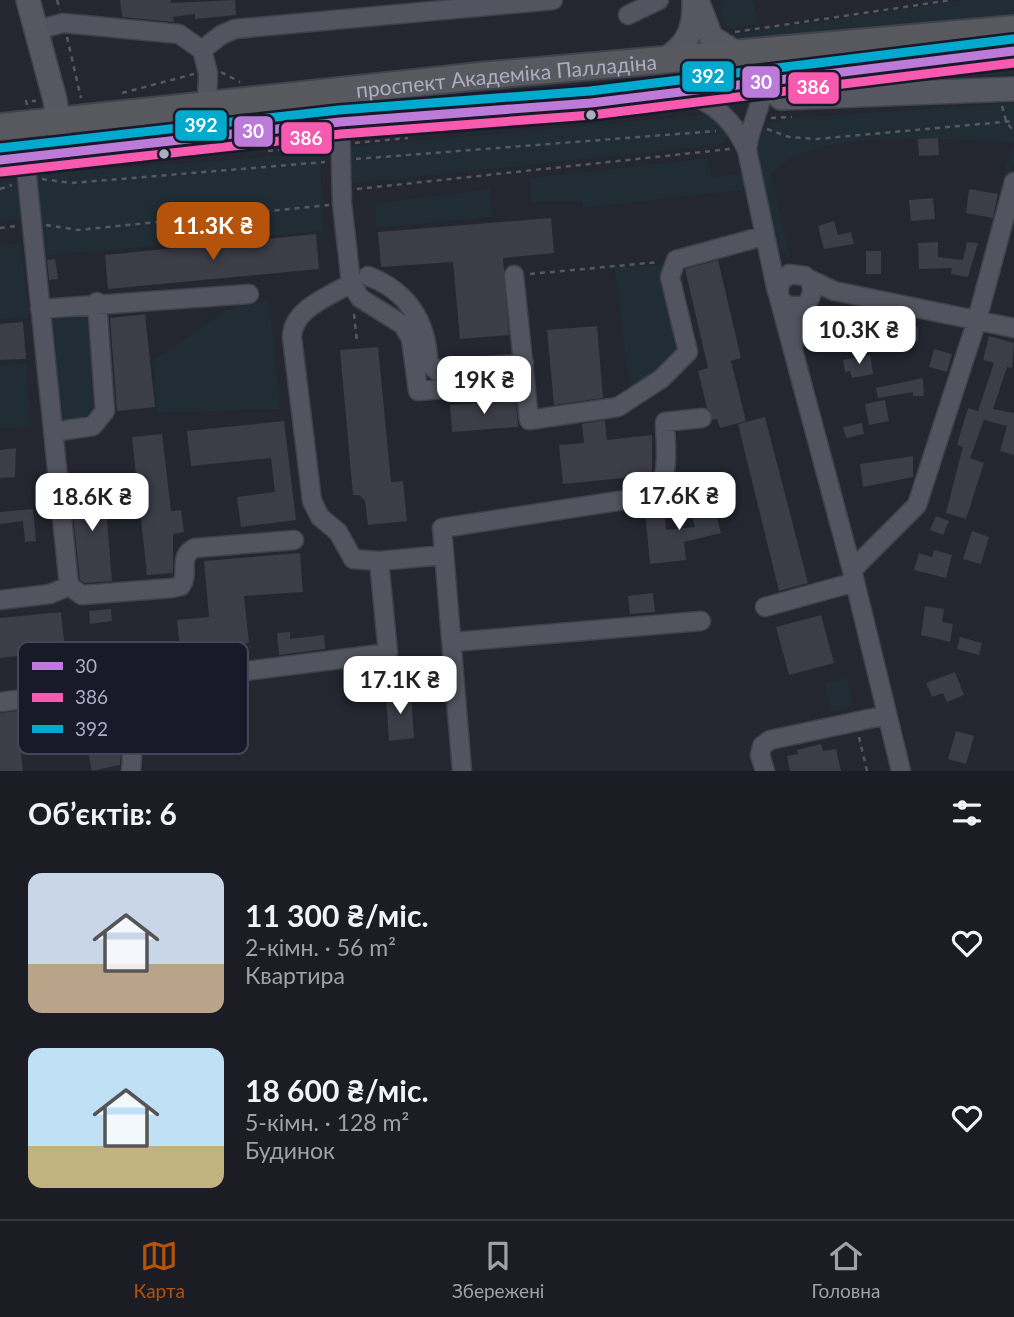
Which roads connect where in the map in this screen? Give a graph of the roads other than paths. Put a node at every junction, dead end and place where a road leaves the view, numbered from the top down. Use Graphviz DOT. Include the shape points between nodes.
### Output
graph roads {
  1 [pos="28,0"];
  2 [pos="553,0"];
  3 [pos="695,0"];
  4 [pos="654,1"];
  5 [pos="628,15"];
  6 [pos="1014,29"];
  7 [pos="36,30"];
  8 [pos="734,43"];
  9 [pos="202,50"];
  10 [pos="1014,51"];
  11 [pos="664,60"];
  12 [pos="764,82"];
  13 [pos="685,93"];
  14 [pos="1007,94"];
  15 [pos="207,104"];
  16 [pos="58,121"];
  17 [pos="340,122"];
  18 [pos="0,127"];
  19 [pos="747,150"];
  20 [pos="62,152"];
  21 [pos="21,165"];
  22 [pos="1014,182"];
  23 [pos="764,236"];
  24 [pos="769,253"];
  25 [pos="514,275"];
  26 [pos="802,276"];
  27 [pos="360,286"];
  28 [pos="834,291"];
  29 [pos="249,294"];
  30 [pos="778,295"];
  31 [pos="97,302"];
  32 [pos="806,304"];
  33 [pos="40,309"];
  34 [pos="976,320"];
  35 [pos="1014,328"];
  36 [pos="793,349"];
  37 [pos="524,363"];
  38 [pos="455,388"];
  39 [pos="702,418"];
  40 [pos="53,432"];
  41 [pos="294,540"];
  42 [pos="444,555"];
  43 [pos="379,561"];
  44 [pos="854,576"];
  45 [pos="69,586"];
  46 [pos="0,600"];
  47 [pos="765,607"];
  48 [pos="701,621"];
  49 [pos="453,642"];
  50 [pos="248,671"];
  51 [pos="18,700"];
  52 [pos="0,702"];
  53 [pos="887,715"];
  54 [pos="462,771"];
  55 [pos="765,771"];
  56 [pos="901,771"];
  1 -- 7 [label="main road"];
  2 -- 9 [label="street" via="235,29"];
  3 -- 8 [label="main road" via="706,30 721,46"];
  3 -- 11 [label="main road" via="692,31 681,49"];
  4 -- 5 [label="street"];
  6 -- 8 [label="highway, проспект Академіка Палладіна"];
  7 -- 9 [label="street" via="63,23 179,34"];
  7 -- 16 [label="main road"];
  8 -- 11 [label="highway, проспект Академіка Палладіна"];
  9 -- 15 [label="street" via="208,73"];
  10 -- 12 [label="highway, проспект Академіка Палладіна"];
  11 -- 15 [label="highway, проспект Академіка Палладіна"];
  12 -- 13 [label="highway, проспект Академіка Палладіна"];
  12 -- 14 [label="main road" via="782,98"];
  12 -- 19 [label="street"];
  13 -- 17 [label="highway, проспект Академіка Палладіна"];
  13 -- 19 [label="street" via="703,99 732,121"];
  15 -- 16 [label="highway, проспект Академіка Палладіна"];
  16 -- 18 [label="highway, проспект Академіка Палладіна"];
  16 -- 20 [label="main road"];
  17 -- 20 [label="highway, проспект Академіка Палладіна"];
  17 -- 27 [label="street" via="342,203"];
  19 -- 23 [label="street"];
  20 -- 21 [label="highway, проспект Академіка Палладіна"];
  21 -- 33 [label="street"];
  22 -- 34 [label="street"];
  23 -- 24 [label="street"];
  23 -- 37 [label="street" via="676,260 670,277 688,352 661,379 618,407 530,419"];
  24 -- 26 [label="street"];
  24 -- 30 [label="street"];
  25 -- 37 [label="street"];
  26 -- 28 [label="street"];
  26 -- 30 [label="street" via="782,278"];
  26 -- 32 [label="street" via="813,295"];
  27 -- 37 [label="street" via="405,299 419,316 428,362 437,371"];
  27 -- 38 [label="street" via="403,325 411,340 418,391"];
  27 -- 43 [label="street" via="299,314 292,324 292,337 312,501 353,559"];
  28 -- 32 [label="street"];
  28 -- 34 [label="street"];
  29 -- 31 [label="street"];
  30 -- 32 [label="street" via="788,306"];
  30 -- 36 [label="street"];
  31 -- 33 [label="street"];
  31 -- 40 [label="street" via="105,411 93,426"];
  32 -- 36 [label="street" via="795,324"];
  33 -- 40 [label="street"];
  34 -- 35 [label="street"];
  34 -- 44 [label="street" via="917,505"];
  36 -- 44 [label="street"];
  39 -- 42 [label="street" via="665,422 664,477 651,496 442,528"];
  40 -- 45 [label="street"];
  41 -- 45 [label="street" via="195,548 184,558 184,581 172,588 82,595"];
  42 -- 43 [label="street"];
  42 -- 49 [label="street"];
  43 -- 50 [label="street" via="388,653"];
  44 -- 47 [label="street"];
  44 -- 53 [label="street"];
  45 -- 46 [label="street" via="50,594"];
  48 -- 49 [label="street"];
  49 -- 54 [label="street"];
  51 -- 52 [label="street"];
  53 -- 55 [label="street" via="770,740 760,755"];
  53 -- 56 [label="street"];
}
